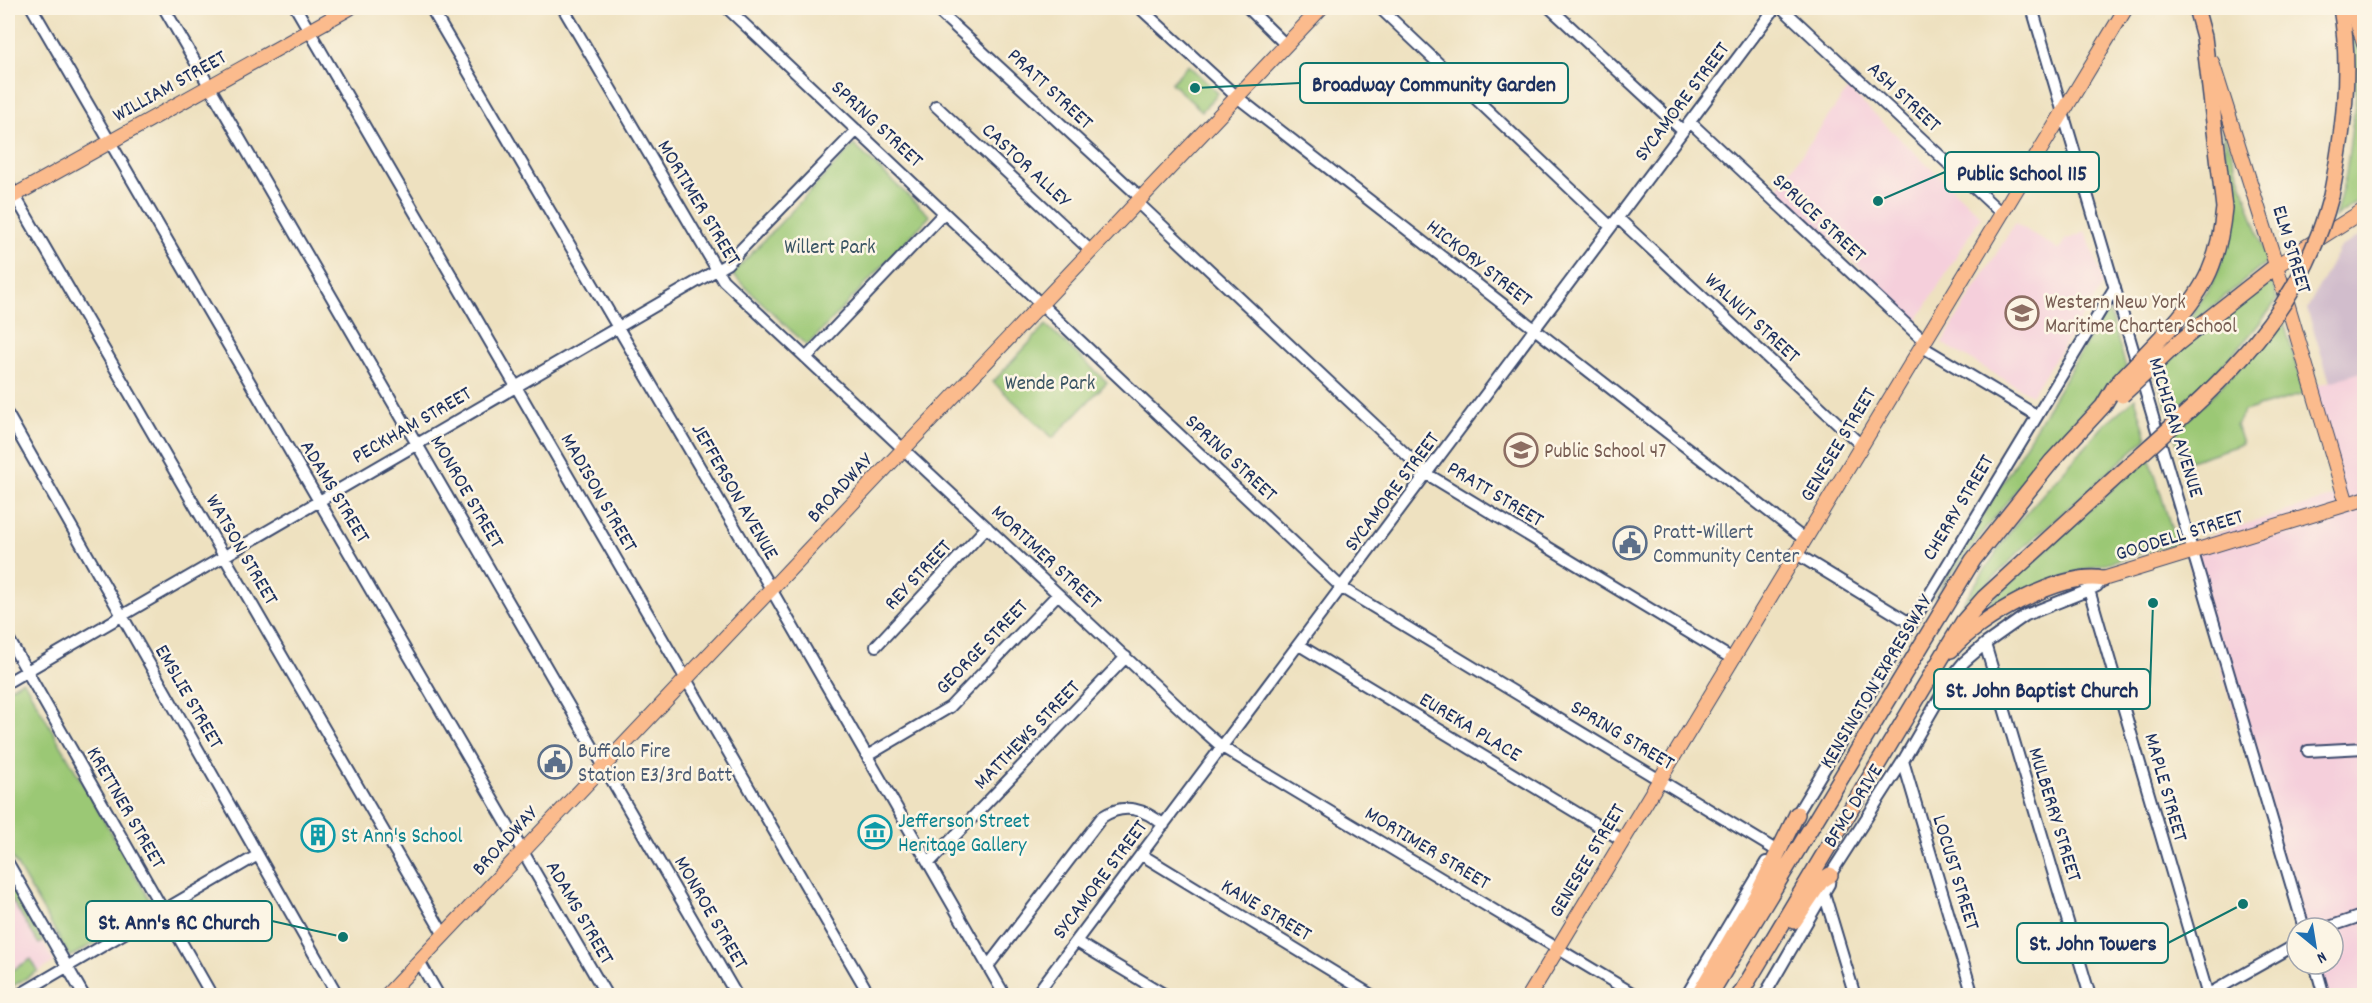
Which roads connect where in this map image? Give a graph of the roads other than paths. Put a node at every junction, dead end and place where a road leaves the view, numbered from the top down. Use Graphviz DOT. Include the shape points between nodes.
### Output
graph roads {
  1 [pos="32,8"];
  2 [pos="164,8"];
  3 [pos="296,8"];
  4 [pos="350,8"];
  5 [pos="431,8"];
  6 [pos="563,8"];
  7 [pos="728,8"];
  8 [pos="935,8"];
  9 [pos="1140,8"];
  10 [pos="1248,8"];
  11 [pos="1321,8"];
  12 [pos="1380,8"];
  13 [pos="1550,8"];
  14 [pos="1782,8"];
  15 [pos="2032,8"];
  16 [pos="2126,8"];
  17 [pos="2196,8"];
  18 [pos="2342,8"];
  19 [pos="2353,8"];
  20 [pos="1770,9"];
  21 [pos="310,30"];
  22 [pos="2204,37"];
  23 [pos="2364,44"];
  24 [pos="1286,45"];
  25 [pos="209,86"];
  26 [pos="1237,97"];
  27 [pos="936,106"];
  28 [pos="2063,110"];
  29 [pos="1690,122"];
  30 [pos="857,130"];
  31 [pos="1683,132"];
  32 [pos="111,141"];
  33 [pos="10,193"];
  34 [pos="1139,200"];
  35 [pos="2364,210"];
  36 [pos="2000,212"];
  37 [pos="944,213"];
  38 [pos="1618,218"];
  39 [pos="1611,227"];
  40 [pos="1091,251"];
  41 [pos="2276,266"];
  42 [pos="717,270"];
  43 [pos="2115,287"];
  44 [pos="1041,304"];
  45 [pos="617,326"];
  46 [pos="1535,329"];
  47 [pos="1922,343"];
  48 [pos="806,358"];
  49 [pos="516,385"];
  50 [pos="2103,406"];
  51 [pos="8,415"];
  52 [pos="2036,415"];
  53 [pos="417,443"];
  54 [pos="1861,445"];
  55 [pos="903,449"];
  56 [pos="1427,474"];
  57 [pos="2364,499"];
  58 [pos="320,500"];
  59 [pos="2347,504"];
  60 [pos="987,527"];
  61 [pos="1804,539"];
  62 [pos="2194,551"];
  63 [pos="1795,553"];
  64 [pos="224,556"];
  65 [pos="2103,579"];
  66 [pos="1342,588"];
  67 [pos="771,589"];
  68 [pos="2089,590"];
  69 [pos="1058,594"];
  70 [pos="122,615"];
  71 [pos="1910,623"];
  72 [pos="8,638"];
  73 [pos="1985,644"];
  74 [pos="1299,645"];
  75 [pos="876,646"];
  76 [pos="1126,657"];
  77 [pos="1731,658"];
  78 [pos="26,671"];
  79 [pos="686,678"];
  80 [pos="8,682"];
  81 [pos="1920,691"];
  82 [pos="1222,747"];
  83 [pos="2364,748"];
  84 [pos="2308,751"];
  85 [pos="867,756"];
  86 [pos="1903,760"];
  87 [pos="605,764"];
  88 [pos="1660,778"];
  89 [pos="1797,814"];
  90 [pos="1164,825"];
  91 [pos="1622,840"];
  92 [pos="1774,849"];
  93 [pos="523,851"];
  94 [pos="258,855"];
  95 [pos="1142,855"];
  96 [pos="8,862"];
  97 [pos="929,863"];
  98 [pos="1830,875"];
  99 [pos="1824,893"];
  100 [pos="164,910"];
  101 [pos="2364,915"];
  102 [pos="2300,916"];
  103 [pos="2345,922"];
  104 [pos="444,935"];
  105 [pos="1077,942"];
  106 [pos="1557,948"];
  107 [pos="2285,951"];
  108 [pos="418,961"];
  109 [pos="67,966"];
  110 [pos="988,966"];
  111 [pos="2318,976"];
  112 [pos="2207,995"];
  113 [pos="17,996"];
  114 [pos="84,996"];
  115 [pos="213,996"];
  116 [pos="338,996"];
  117 [pos="386,996"];
  118 [pos="439,996"];
  119 [pos="607,996"];
  120 [pos="737,996"];
  121 [pos="870,996"];
  122 [pos="1005,996"];
  123 [pos="1035,996"];
  124 [pos="1167,996"];
  125 [pos="1373,996"];
  126 [pos="1529,996"];
  127 [pos="1637,996"];
  128 [pos="1686,996"];
  129 [pos="1698,996"];
  130 [pos="1709,996"];
  131 [pos="1741,996"];
  132 [pos="1764,996"];
  133 [pos="1855,996"];
  134 [pos="1973,996"];
  135 [pos="2090,996"];
  136 [pos="2324,996"];
  1 -- 32 [label="street, ADAMS STREET"];
  2 -- 25 [label="street, MONROE STREET"];
  3 -- 21 [label="street, MADISON STREET"];
  4 -- 21 [label="main road, WILLIAM STREET"];
  5 -- 45 [label="street, JEFFERSON AVENUE"];
  6 -- 42 [label="street, MORTIMER STREET"];
  7 -- 30 [label="street, SPRING STREET"];
  8 -- 34 [label="street, PRATT STREET"];
  9 -- 26 [label="street, HICKORY STREET"];
  10 -- 24 [label="street"];
  11 -- 24 [label="main road, BROADWAY"];
  12 -- 39 [label="street"];
  13 -- 31 [label="street"];
  14 -- 36 [label="street, ASH STREET"];
  15 -- 28 [label="street, MICHIGAN AVENUE"];
  16 -- 28 [label="main road, GENESEE STREET"];
  17 -- 22 [label="highway, ELM STREET"];
  18 -- 81 [label="highway, bridge" via="2344,128 2331,196 2310,259 2281,310 2222,381 1984,598 1949,640"];
  19 -- 23 [label="main road"];
  20 -- 29 [label="street, SYCAMORE STREET"];
  21 -- 25 [label="main road, WILLIAM STREET"];
  21 -- 49 [label="street, MADISON STREET"];
  22 -- 41 [label="main road, ELM STREET"];
  22 -- 50 [label="highway, bridge" via="2222,180 2221,236 2198,297 2115,387"];
  24 -- 26 [label="main road, BROADWAY"];
  25 -- 32 [label="main road, WILLIAM STREET"];
  25 -- 53 [label="street, MONROE STREET"];
  26 -- 34 [label="main road, BROADWAY"];
  26 -- 46 [label="street, HICKORY STREET"];
  27 -- 40 [label="street, CASTOR ALLEY"];
  28 -- 36 [label="main road, GENESEE STREET"];
  28 -- 43 [label="street, MICHIGAN AVENUE"];
  29 -- 31 [label="street, SYCAMORE STREET"];
  29 -- 47 [label="street, SPRUCE STREET"];
  30 -- 37 [label="street, SPRING STREET"];
  30 -- 42 [label="street, PECKHAM STREET"];
  31 -- 38 [label="street, SYCAMORE STREET"];
  32 -- 33 [label="main road, WILLIAM STREET"];
  32 -- 58 [label="street, ADAMS STREET"];
  33 -- 64 [label="street, WATSON STREET"];
  34 -- 40 [label="main road, BROADWAY"];
  34 -- 56 [label="street, PRATT STREET"];
  35 -- 41 [label="main road"];
  36 -- 47 [label="main road, GENESEE STREET"];
  37 -- 44 [label="street, SPRING STREET"];
  37 -- 48 [label="street"];
  38 -- 39 [label="street, SYCAMORE STREET"];
  38 -- 54 [label="street, WALNUT STREET"];
  39 -- 46 [label="street, SYCAMORE STREET"];
  40 -- 44 [label="main road, BROADWAY"];
  41 -- 50 [label="highway, bridge" via="2178,343 2122,395"];
  41 -- 59 [label="main road, ELM STREET"];
  42 -- 45 [label="street, PECKHAM STREET"];
  42 -- 48 [label="street, MORTIMER STREET"];
  43 -- 52 [label="street, CHERRY STREET"];
  43 -- 62 [label="street, MICHIGAN AVENUE"];
  44 -- 55 [label="main road, BROADWAY"];
  44 -- 66 [label="street, SPRING STREET"];
  45 -- 49 [label="street, PECKHAM STREET"];
  45 -- 67 [label="street, JEFFERSON AVENUE"];
  46 -- 56 [label="street, SYCAMORE STREET"];
  46 -- 61 [label="street, HICKORY STREET"];
  47 -- 52 [label="street, SPRUCE STREET"];
  47 -- 54 [label="main road, GENESEE STREET"];
  48 -- 55 [label="street, MORTIMER STREET"];
  49 -- 53 [label="street, PECKHAM STREET"];
  49 -- 79 [label="street, MADISON STREET"];
  50 -- 130 [label="highway, KENSINGTON EXPRESSWAY" via="2052,460 1974,561"];
  51 -- 70 [label="street, EMSLIE STREET"];
  52 -- 71 [label="street, CHERRY STREET"];
  53 -- 58 [label="street, PECKHAM STREET"];
  53 -- 87 [label="street, MONROE STREET"];
  54 -- 61 [label="main road, GENESEE STREET"];
  55 -- 60 [label="street, MORTIMER STREET"];
  55 -- 67 [label="main road, BROADWAY"];
  56 -- 66 [label="street, SYCAMORE STREET"];
  56 -- 77 [label="street, PRATT STREET"];
  57 -- 59 [label="main road, GOODELL STREET"];
  58 -- 64 [label="street, PECKHAM STREET"];
  58 -- 93 [label="street, ADAMS STREET"];
  59 -- 62 [label="main road, GOODELL STREET"];
  60 -- 69 [label="street, MORTIMER STREET"];
  60 -- 75 [label="street, REY STREET"];
  61 -- 63 [label="main road, GENESEE STREET"];
  62 -- 65 [label="main road, GOODELL STREET"];
  62 -- 102 [label="street, MICHIGAN AVENUE"];
  63 -- 71 [label="street"];
  63 -- 77 [label="main road, GENESEE STREET"];
  64 -- 70 [label="street, PECKHAM STREET"];
  64 -- 104 [label="street, WATSON STREET"];
  65 -- 68 [label="street, GOODELL STREET"];
  65 -- 81 [label="highway" via="2095,577 2061,585 2002,610 1956,644"];
  66 -- 74 [label="street, SYCAMORE STREET"];
  66 -- 88 [label="street, SPRING STREET"];
  67 -- 79 [label="main road, BROADWAY"];
  67 -- 85 [label="street, JEFFERSON AVENUE"];
  68 -- 73 [label="street, GOODELL STREET" via="2026,615"];
  68 -- 112 [label="street, MAPLE STREET"];
  69 -- 76 [label="street, MORTIMER STREET"];
  69 -- 85 [label="street, GEORGE STREET" via="950,708"];
  70 -- 78 [label="street, PECKHAM STREET"];
  70 -- 94 [label="street, EMSLIE STREET"];
  71 -- 89 [label="street, CHERRY STREET"];
  72 -- 78 [label="street, KRETTNER STREET"];
  73 -- 86 [label="street, BFMC DRIVE" via="1951,678"];
  73 -- 135 [label="street, MULBERRY STREET"];
  74 -- 82 [label="street, SYCAMORE STREET"];
  74 -- 91 [label="street, EUREKA PLACE"];
  76 -- 82 [label="street, MORTIMER STREET"];
  76 -- 97 [label="street, MATTHEWS STREET"];
  77 -- 88 [label="main road, GENESEE STREET"];
  78 -- 80 [label="street, PECKHAM STREET"];
  78 -- 100 [label="street, KRETTNER STREET"];
  79 -- 87 [label="main road, BROADWAY"];
  79 -- 121 [label="street, MADISON STREET"];
  81 -- 131 [label="highway, KENSINGTON EXPRESSWAY"];
  82 -- 90 [label="street, SYCAMORE STREET"];
  82 -- 106 [label="street, MORTIMER STREET"];
  83 -- 84 [label="street"];
  85 -- 97 [label="street, JEFFERSON AVENUE"];
  86 -- 98 [label="street, BFMC DRIVE"];
  86 -- 134 [label="street, LOCUST STREET"];
  87 -- 93 [label="main road, BROADWAY"];
  87 -- 120 [label="street, MONROE STREET"];
  88 -- 91 [label="main road, GENESEE STREET"];
  88 -- 92 [label="street, SPRING STREET"];
  89 -- 92 [label="street, CHERRY STREET"];
  89 -- 129 [label="highway" via="1758,893"];
  90 -- 95 [label="street, SYCAMORE STREET"];
  90 -- 110 [label="street" via="1133,808 1102,817"];
  91 -- 106 [label="main road, GENESEE STREET"];
  92 -- 128 [label="street, CHERRY STREET"];
  93 -- 104 [label="main road, BROADWAY"];
  93 -- 119 [label="street, ADAMS STREET"];
  94 -- 100 [label="street"];
  94 -- 116 [label="street, EMSLIE STREET"];
  95 -- 105 [label="street, SYCAMORE STREET"];
  95 -- 125 [label="street, KANE STREET"];
  96 -- 109 [label="street"];
  97 -- 110 [label="street, JEFFERSON AVENUE"];
  98 -- 99 [label="street, BFMC DRIVE"];
  98 -- 131 [label="highway" via="1821,880"];
  99 -- 132 [label="street, BFMC DRIVE"];
  99 -- 133 [label="street"];
  100 -- 109 [label="street"];
  100 -- 115 [label="street, KRETTNER STREET"];
  101 -- 103 [label="street"];
  104 -- 108 [label="main road, BROADWAY"];
  105 -- 123 [label="street, SYCAMORE STREET"];
  105 -- 124 [label="street"];
  106 -- 126 [label="main road, GENESEE STREET"];
  106 -- 127 [label="street, MORTIMER STREET"];
  107 -- 112 [label="street"];
  108 -- 117 [label="main road, BROADWAY"];
  108 -- 118 [label="street"];
  109 -- 113 [label="street"];
  109 -- 114 [label="street"];
  110 -- 122 [label="street, JEFFERSON AVENUE"];
  111 -- 136 [label="street"];
}
